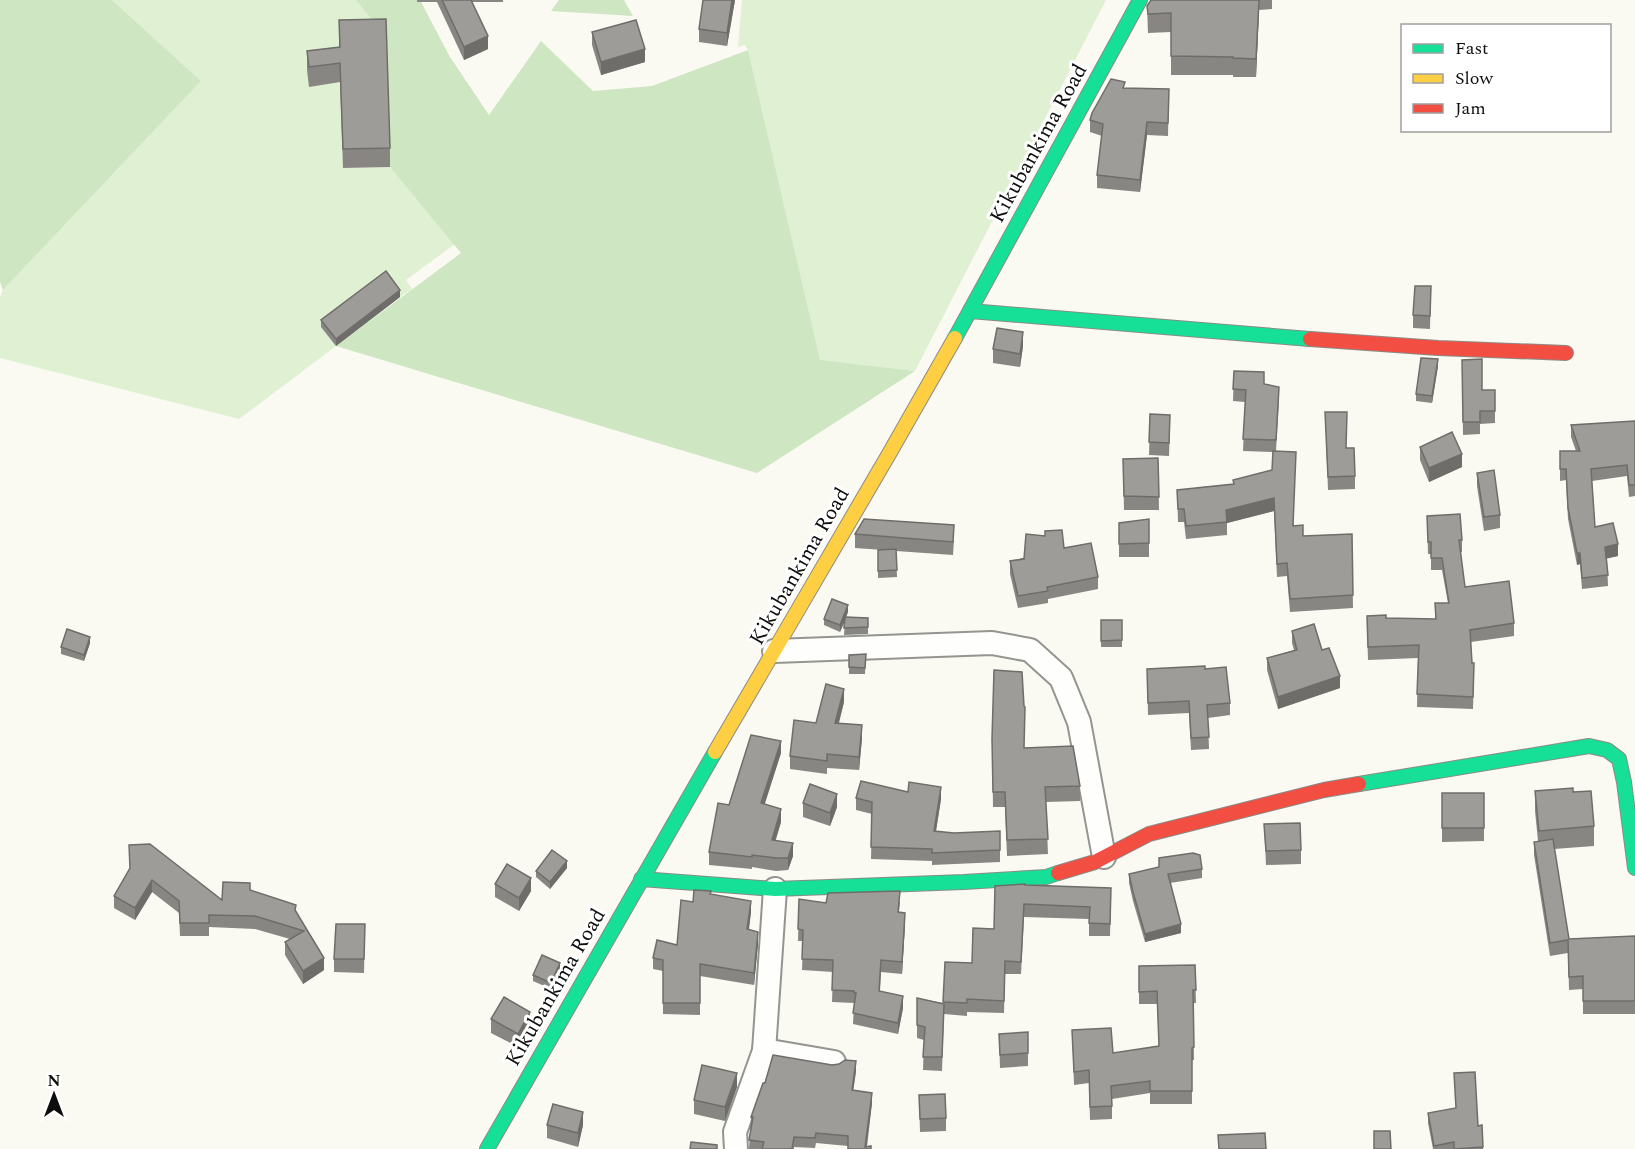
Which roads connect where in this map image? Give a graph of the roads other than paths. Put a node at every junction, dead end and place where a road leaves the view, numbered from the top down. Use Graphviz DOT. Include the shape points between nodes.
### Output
graph roads {
  1 [pos="1140,0"];
  2 [pos="970,311"];
  3 [pos="1566,353"];
  4 [pos="774,651"];
  5 [pos="1104,857"];
  6 [pos="1635,868"];
  7 [pos="640,879"];
  8 [pos="776,889"];
  9 [pos="764,1050"];
  10 [pos="834,1062"];
  11 [pos="487,1149"];
  12 [pos="736,1149"];
  1 -- 2 [label="street, Kikubankima Road"];
  2 -- 3 [label="street" via="1438,348"];
  2 -- 4 [label="street, Kikubankima Road"];
  4 -- 5 [label="street" via="992,643 1030,650 1061,678 1079,722"];
  4 -- 7 [label="street, Kikubankima Road"];
  5 -- 6 [label="street" via="1149,834 1324,790 1589,746 1607,750 1619,759"];
  5 -- 8 [label="street" via="1046,877"];
  7 -- 8 [label="street"];
  7 -- 11 [label="street, Kikubankima Road"];
  8 -- 9 [label="street"];
  9 -- 10 [label="street"];
  9 -- 12 [label="street" via="735,1132"];
}
